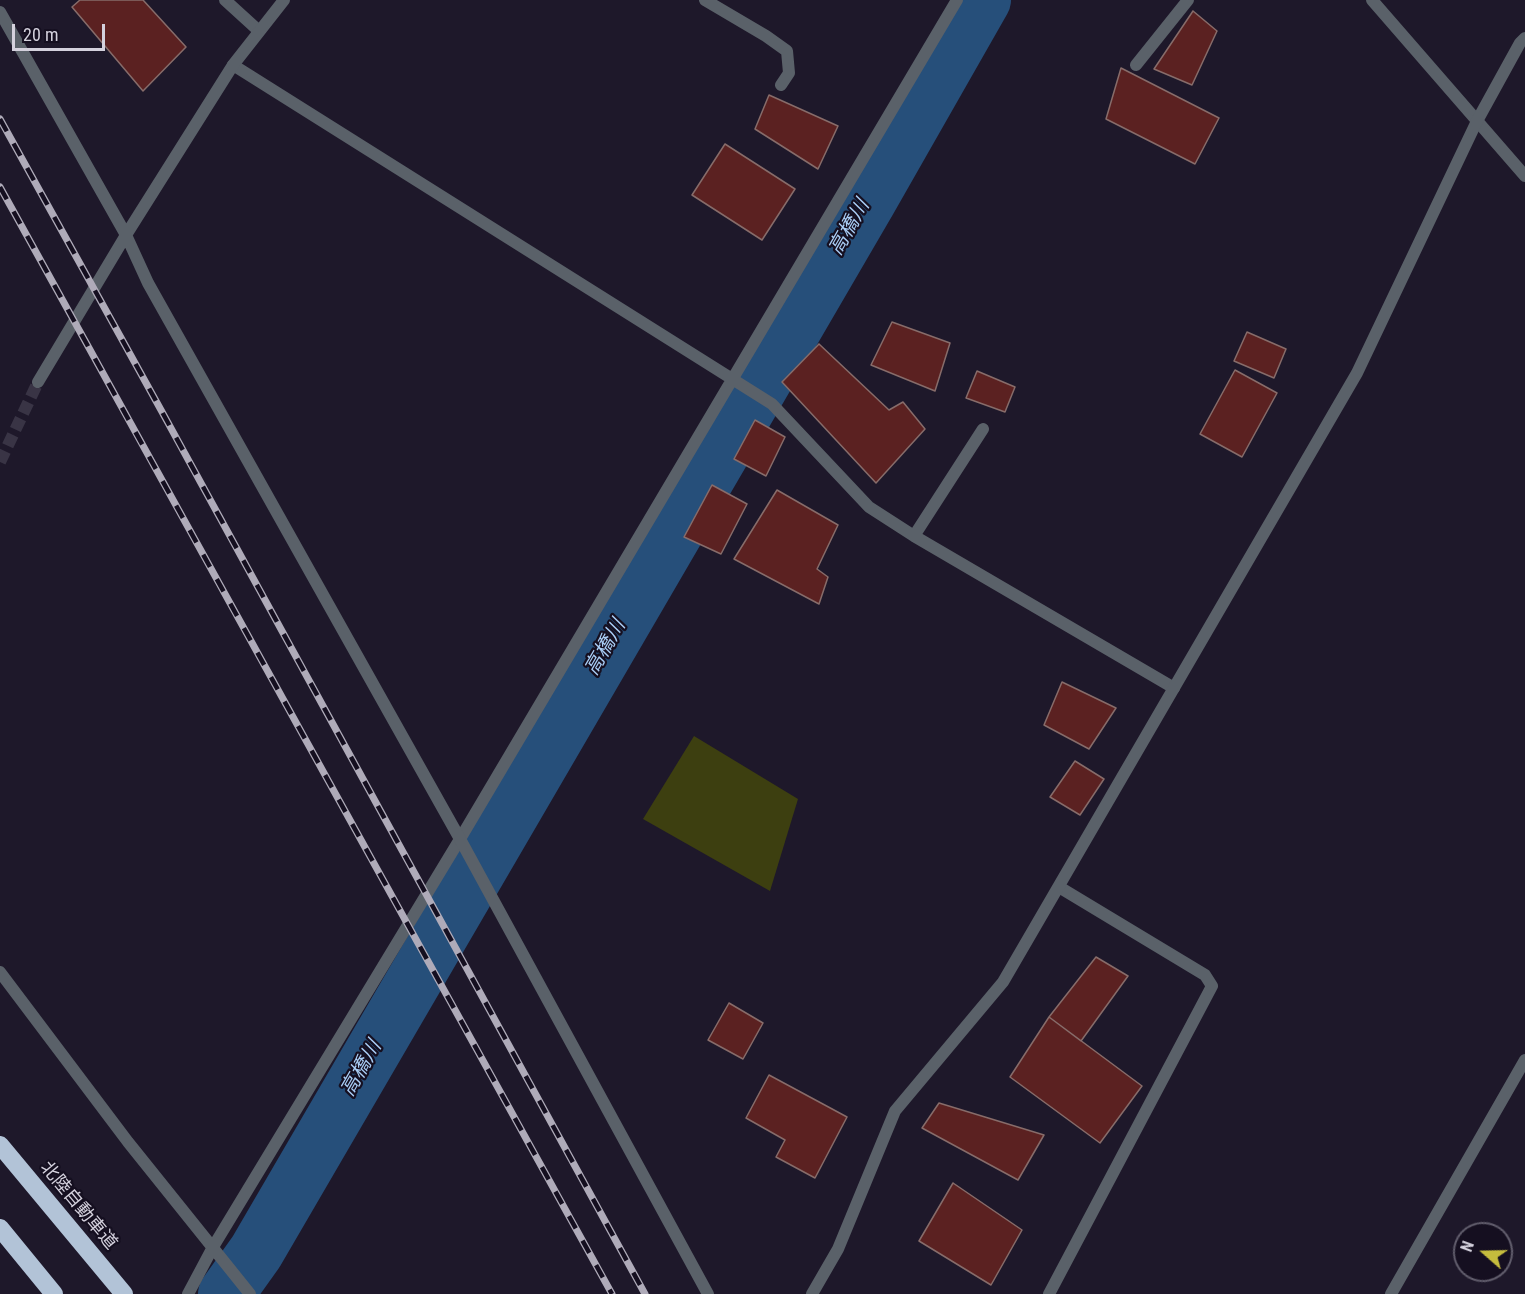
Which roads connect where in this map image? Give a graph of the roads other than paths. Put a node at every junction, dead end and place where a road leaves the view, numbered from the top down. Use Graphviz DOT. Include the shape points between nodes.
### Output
graph roads {
  1 [pos="225,0"];
  2 [pos="284,0"];
  3 [pos="705,0"];
  4 [pos="957,0"];
  5 [pos="1188,0"];
  6 [pos="1372,0"];
  7 [pos="0,12"];
  8 [pos="259,31"];
  9 [pos="1525,38"];
  10 [pos="233,65"];
  11 [pos="1136,65"];
  12 [pos="781,85"];
  13 [pos="1477,121"];
  14 [pos="1525,176"];
  15 [pos="126,235"];
  16 [pos="733,378"];
  17 [pos="39,382"];
  18 [pos="983,429"];
  19 [pos="914,536"];
  20 [pos="1174,688"];
  21 [pos="460,839"];
  22 [pos="1059,887"];
  23 [pos="0,972"];
  24 [pos="1525,1060"];
  25 [pos="0,1146"];
  26 [pos="0,1228"];
  27 [pos="213,1247"];
  28 [pos="54,1294"];
  29 [pos="124,1294"];
  30 [pos="188,1294"];
  31 [pos="250,1294"];
  32 [pos="708,1294"];
  33 [pos="812,1294"];
  34 [pos="1049,1294"];
  35 [pos="1391,1294"];
  1 -- 8 [label="street"];
  2 -- 8 [label="street"];
  3 -- 12 [label="street" via="787,51 789,73"];
  4 -- 16 [label="street"];
  5 -- 11 [label="street"];
  6 -- 13 [label="street"];
  7 -- 15 [label="street"];
  8 -- 10 [label="street"];
  9 -- 13 [label="street"];
  10 -- 15 [label="street"];
  10 -- 16 [label="street"];
  13 -- 14 [label="street"];
  13 -- 20 [label="street" via="1357,374"];
  15 -- 17 [label="street"];
  15 -- 21 [label="street" via="148,283"];
  16 -- 19 [label="street" via="772,404 869,507"];
  16 -- 21 [label="street"];
  18 -- 19 [label="street"];
  19 -- 20 [label="street"];
  20 -- 22 [label="street"];
  21 -- 27 [label="street"];
  21 -- 32 [label="street"];
  22 -- 33 [label="street" via="1003,982 895,1111 838,1249"];
  22 -- 34 [label="street" via="1205,975 1212,986"];
  23 -- 27 [label="street"];
  24 -- 35 [label="street"];
  25 -- 29 [label="highway, 北陸自動車道"];
  26 -- 28 [label="highway"];
  27 -- 30 [label="street"];
  27 -- 31 [label="street"];
}
